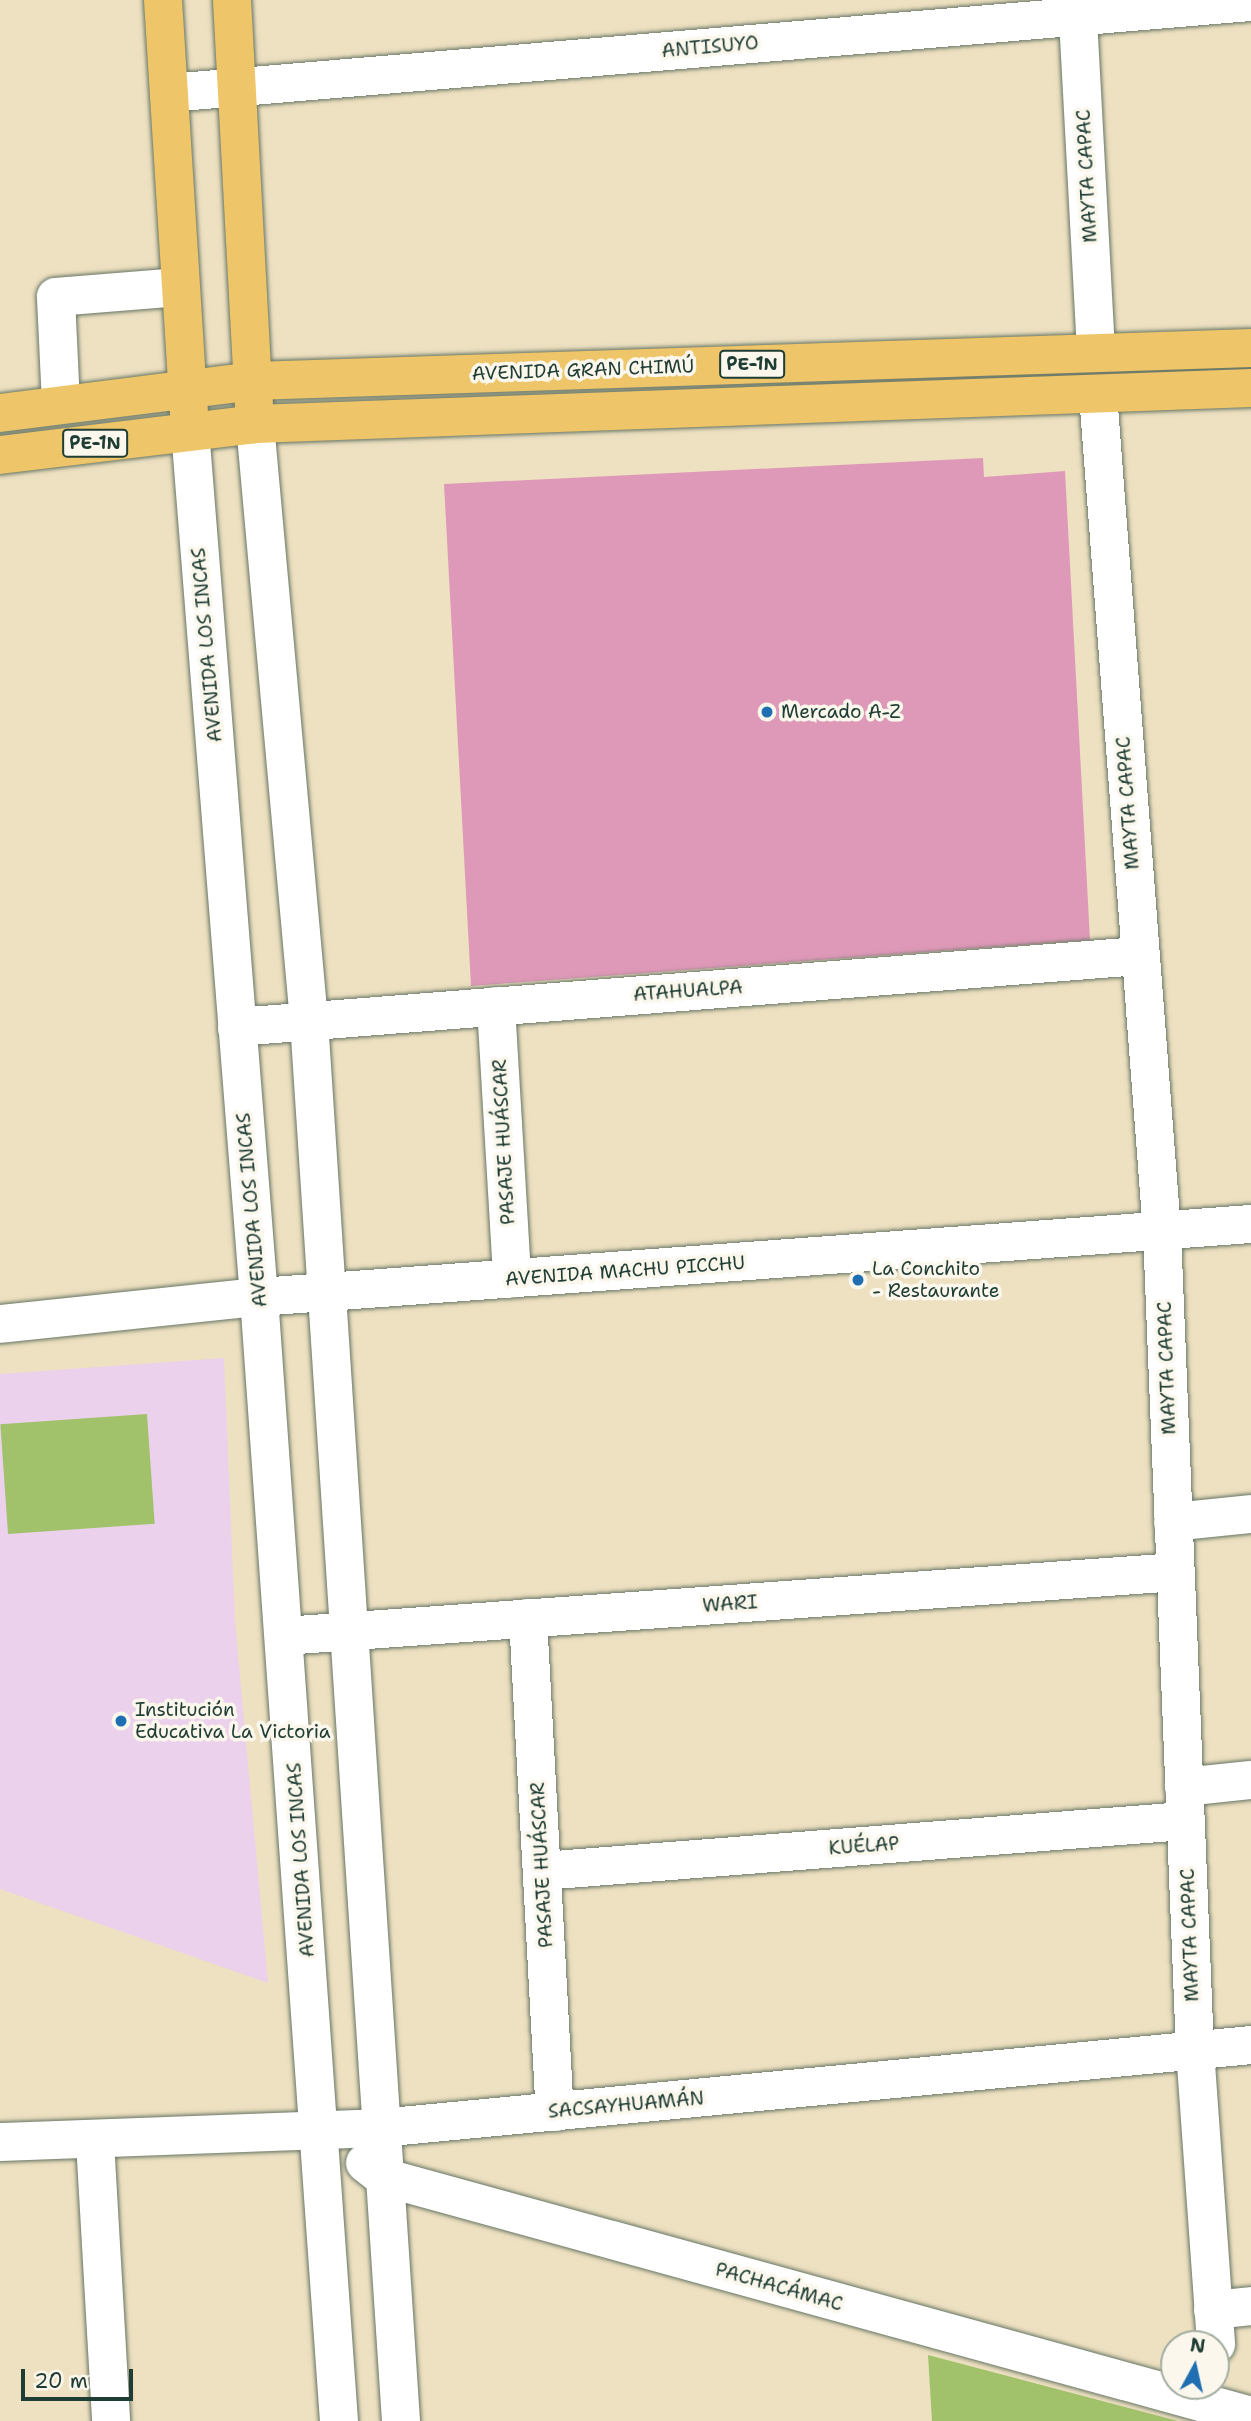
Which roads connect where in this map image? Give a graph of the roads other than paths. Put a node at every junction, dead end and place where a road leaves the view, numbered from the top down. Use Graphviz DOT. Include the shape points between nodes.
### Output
graph roads {
  1 [pos="163,0"];
  2 [pos="232,0"];
  3 [pos="1251,2"];
  4 [pos="1078,8"];
  5 [pos="239,88"];
  6 [pos="169,93"];
  7 [pos="180,287"];
  8 [pos="1251,348"];
  9 [pos="1096,352"];
  10 [pos="253,381"];
  11 [pos="187,387"];
  12 [pos="1251,388"];
  13 [pos="1098,394"];
  14 [pos="61,404"];
  15 [pos="0,413"];
  16 [pos="256,424"];
  17 [pos="190,430"];
  18 [pos="0,455"];
  19 [pos="1139,956"];
  20 [pos="496,1006"];
  21 [pos="309,1021"];
  22 [pos="237,1027"];
  23 [pos="1251,1224"];
  24 [pos="1162,1232"];
  25 [pos="512,1279"];
  26 [pos="326,1292"];
  27 [pos="259,1297"];
  28 [pos="0,1324"];
  29 [pos="1251,1514"];
  30 [pos="1173,1522"];
  31 [pos="1175,1572"];
  32 [pos="528,1618"];
  33 [pos="348,1631"];
  34 [pos="284,1636"];
  35 [pos="1251,1780"];
  36 [pos="1184,1804"];
  37 [pos="542,1871"];
  38 [pos="1251,2045"];
  39 [pos="1195,2050"];
  40 [pos="555,2112"];
  41 [pos="380,2128"];
  42 [pos="321,2131"];
  43 [pos="95,2141"];
  44 [pos="0,2142"];
  45 [pos="383,2177"];
  46 [pos="1251,2306"];
  47 [pos="1215,2330"];
  48 [pos="1220,2330"];
  49 [pos="1231,2414"];
  50 [pos="111,2421"];
  51 [pos="339,2421"];
  52 [pos="401,2421"];
  1 -- 6 [label="main road, AVENIDA LOS INCAS"];
  2 -- 5 [label="main road"];
  3 -- 4 [label="street, ANTISUYO"];
  4 -- 5 [label="street, ANTISUYO"];
  4 -- 9 [label="street, MAYTA CAPAC"];
  5 -- 6 [label="street, ANTISUYO"];
  5 -- 10 [label="main road"];
  6 -- 7 [label="main road, AVENIDA LOS INCAS"];
  7 -- 11 [label="main road, AVENIDA LOS INCAS"];
  7 -- 14 [label="street" via="56,297"];
  8 -- 9 [label="main road, AVENIDA GRAN CHIMÚ / PE-1N"];
  9 -- 10 [label="main road, AVENIDA GRAN CHIMÚ / PE-1N"];
  10 -- 11 [label="main road, AVENIDA GRAN CHIMÚ / PE-1N"];
  10 -- 16 [label="main road"];
  11 -- 14 [label="main road, AVENIDA GRAN CHIMÚ / PE-1N"];
  11 -- 17 [label="main road, AVENIDA LOS INCAS"];
  12 -- 13 [label="main road, PE-1N"];
  13 -- 16 [label="main road, PE-1N"];
  13 -- 19 [label="street, MAYTA CAPAC"];
  14 -- 15 [label="main road, AVENIDA GRAN CHIMÚ / PE-1N"];
  16 -- 17 [label="main road, PE-1N"];
  16 -- 21 [label="street"];
  17 -- 18 [label="main road, PE-1N"];
  17 -- 22 [label="street, AVENIDA LOS INCAS"];
  19 -- 20 [label="street, ATAHUALPA"];
  19 -- 24 [label="street, MAYTA CAPAC"];
  20 -- 21 [label="street, ATAHUALPA"];
  20 -- 25 [label="street, PASAJE HUÁSCAR"];
  21 -- 22 [label="street, ATAHUALPA"];
  21 -- 26 [label="street"];
  22 -- 27 [label="street, AVENIDA LOS INCAS"];
  23 -- 24 [label="street, AVENIDA MACHU PICCHU"];
  24 -- 25 [label="street, AVENIDA MACHU PICCHU"];
  24 -- 30 [label="street, MAYTA CAPAC"];
  25 -- 26 [label="street, AVENIDA MACHU PICCHU"];
  26 -- 27 [label="street, AVENIDA MACHU PICCHU"];
  26 -- 33 [label="street"];
  27 -- 28 [label="street, AVENIDA MACHU PICCHU"];
  27 -- 34 [label="street, AVENIDA LOS INCAS"];
  29 -- 30 [label="street"];
  30 -- 31 [label="street, MAYTA CAPAC"];
  31 -- 32 [label="street, WARI"];
  31 -- 36 [label="street, MAYTA CAPAC"];
  32 -- 33 [label="street, WARI"];
  32 -- 37 [label="street, PASAJE HUÁSCAR"];
  33 -- 34 [label="street, WARI"];
  33 -- 41 [label="street"];
  34 -- 42 [label="street, AVENIDA LOS INCAS"];
  35 -- 36 [label="street, KUÉLAP"];
  36 -- 37 [label="street, KUÉLAP"];
  36 -- 39 [label="street, MAYTA CAPAC"];
  37 -- 40 [label="street, PASAJE HUÁSCAR"];
  38 -- 39 [label="street, SACSAYHUAMÁN"];
  39 -- 40 [label="street, SACSAYHUAMÁN"];
  39 -- 47 [label="street, MAYTA CAPAC"];
  40 -- 41 [label="street, SACSAYHUAMÁN"];
  41 -- 42 [label="street, SACSAYHUAMÁN"];
  41 -- 45 [label="street"];
  42 -- 43 [label="street, SACSAYHUAMÁN"];
  42 -- 45 [label="street, PACHACÁMAC"];
  42 -- 51 [label="street, AVENIDA LOS INCAS"];
  43 -- 44 [label="street, SACSAYHUAMÁN"];
  43 -- 50 [label="street"];
  45 -- 49 [label="street, PACHACÁMAC"];
  45 -- 52 [label="street"];
  46 -- 48 [label="street"];
}
